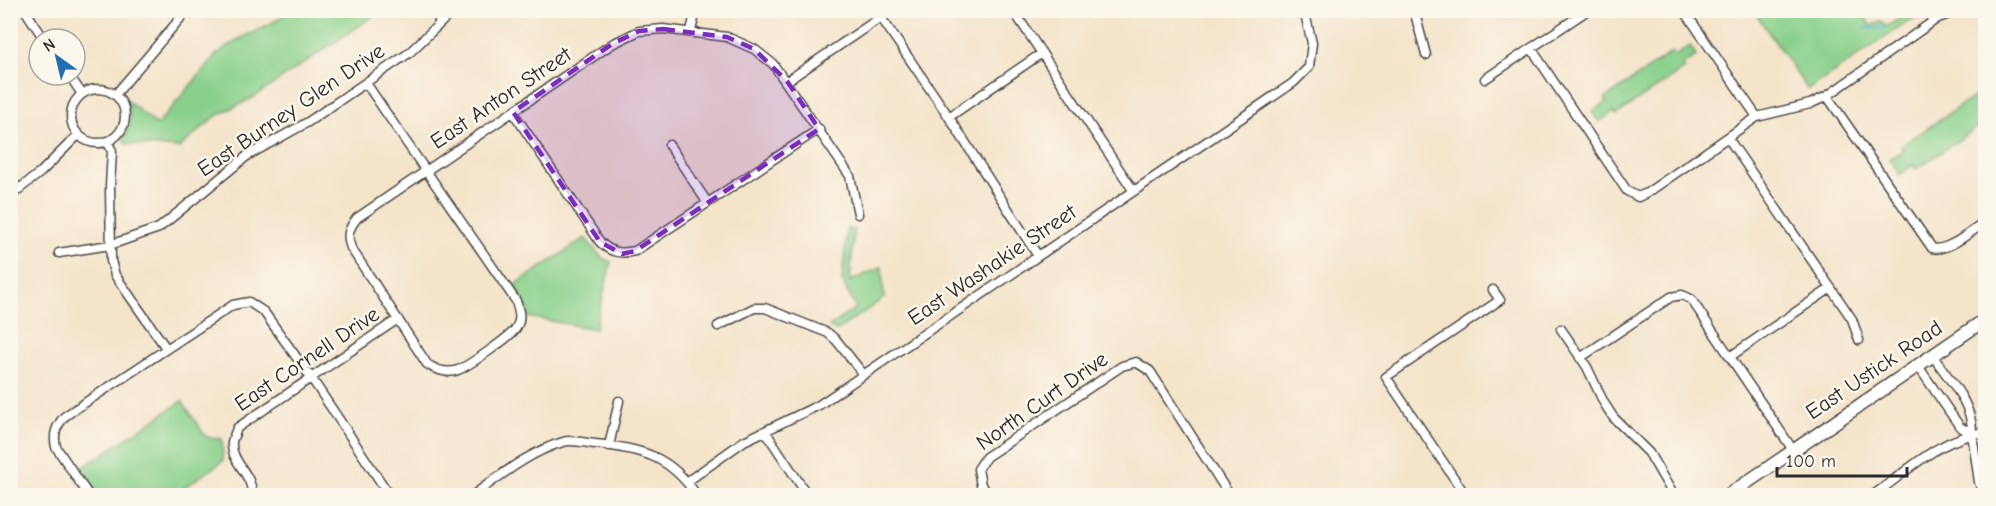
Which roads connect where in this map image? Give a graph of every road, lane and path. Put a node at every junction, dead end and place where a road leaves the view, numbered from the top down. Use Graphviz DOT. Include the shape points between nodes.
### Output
graph roads {
  1 [pos="25,10"];
  2 [pos="190,10"];
  3 [pos="432,10"];
  4 [pos="453,10"];
  5 [pos="696,10"];
  6 [pos="1013,10"];
  7 [pos="1304,10"];
  8 [pos="1414,10"];
  9 [pos="1588,10"];
  10 [pos="1684,10"];
  11 [pos="1960,10"];
  12 [pos="1980,10"];
  13 [pos="879,14"];
  14 [pos="441,22"];
  15 [pos="36,27"];
  16 [pos="1986,28"];
  17 [pos="691,31"];
  18 [pos="1531,48"];
  19 [pos="1042,53"];
  20 [pos="1426,55"];
  21 [pos="1485,79"];
  22 [pos="787,81"];
  23 [pos="366,83"];
  24 [pos="77,87"];
  25 [pos="82,94"];
  26 [pos="115,95"];
  27 [pos="1827,96"];
  28 [pos="513,112"];
  29 [pos="949,117"];
  30 [pos="1757,117"];
  31 [pos="819,129"];
  32 [pos="78,135"];
  33 [pos="1728,138"];
  34 [pos="107,141"];
  35 [pos="669,146"];
  36 [pos="426,171"];
  37 [pos="10,178"];
  38 [pos="1133,190"];
  39 [pos="15,193"];
  40 [pos="707,202"];
  41 [pos="858,214"];
  42 [pos="1986,222"];
  43 [pos="110,245"];
  44 [pos="59,253"];
  45 [pos="1038,256"];
  46 [pos="1831,288"];
  47 [pos="1493,290"];
  48 [pos="398,319"];
  49 [pos="1986,319"];
  50 [pos="717,326"];
  51 [pos="1561,329"];
  52 [pos="1859,340"];
  53 [pos="166,348"];
  54 [pos="1932,355"];
  55 [pos="1731,356"];
  56 [pos="1580,358"];
  57 [pos="1918,366"];
  58 [pos="863,375"];
  59 [pos="312,379"];
  60 [pos="619,401"];
  61 [pos="765,431"];
  62 [pos="1986,432"];
  63 [pos="1972,434"];
  64 [pos="609,446"];
  65 [pos="1793,450"];
  66 [pos="688,481"];
  67 [pos="89,495"];
  68 [pos="252,495"];
  69 [pos="390,495"];
  70 [pos="472,495"];
  71 [pos="697,495"];
  72 [pos="808,495"];
  73 [pos="988,495"];
  74 [pos="1230,495"];
  75 [pos="1466,495"];
  76 [pos="1674,495"];
  77 [pos="1727,495"];
  78 [pos="1872,495"];
  79 [pos="1984,495"];
  1 -- 15 [label="street"];
  2 -- 26 [label="street"];
  3 -- 14 [label="street"];
  4 -- 14 [label="street, East Burney Glen Drive"];
  5 -- 17 [label="street"];
  6 -- 19 [label="street"];
  7 -- 38 [label="street, East Washakie Street" via="1311,43 1309,67 1293,83"];
  8 -- 20 [label="street"];
  9 -- 18 [label="street"];
  10 -- 30 [label="street"];
  11 -- 27 [label="street" via="1938,18"];
  12 -- 16 [label="street"];
  13 -- 22 [label="street"];
  13 -- 29 [label="street"];
  14 -- 23 [label="street, East Burney Glen Drive" via="409,52"];
  17 -- 22 [label="street, East Anton Street" via="726,37 754,49"];
  17 -- 28 [label="street, East Anton Street" via="639,31 612,44"];
  18 -- 21 [label="street"];
  18 -- 33 [label="street" via="1626,191 1635,196 1647,193"];
  19 -- 29 [label="street"];
  19 -- 38 [label="street"];
  22 -- 31 [label="street, East Anton Street"];
  23 -- 36 [label="street"];
  23 -- 43 [label="street, East Burney Glen Drive" via="247,156 159,228"];
  24 -- 25 [label="street"];
  25 -- 26 [label="street" via="98,89"];
  25 -- 32 [label="street" via="75,101 71,118"];
  26 -- 34 [label="street" via="124,108 124,124"];
  27 -- 30 [label="street"];
  27 -- 42 [label="street" via="1927,244 1937,250 1947,247"];
  28 -- 36 [label="street, East Anton Street"];
  28 -- 40 [label="street" via="600,242 613,252 635,251"];
  29 -- 45 [label="street"];
  30 -- 33 [label="street"];
  31 -- 40 [label="street"];
  31 -- 41 [label="street, East Anton Street" via="850,176"];
  32 -- 34 [label="street" via="92,142"];
  32 -- 39 [label="street"];
  33 -- 46 [label="street"];
  34 -- 43 [label="street" via="112,152"];
  35 -- 40 [label="street"];
  36 -- 48 [label="street, East Anton Street" via="357,218 348,233 351,248"];
  36 -- 48 [label="street" via="516,301 520,317 508,336 458,370 443,372 427,364"];
  37 -- 39 [label="street"];
  38 -- 45 [label="street, East Washakie Street"];
  43 -- 44 [label="street, East Burney Glen Drive"];
  43 -- 53 [label="street" via="115,275"];
  45 -- 58 [label="street, East Washakie Street"];
  46 -- 52 [label="street" via="1852,319"];
  46 -- 55 [label="street"];
  47 -- 75 [label="street" via="1500,300 1386,377"];
  48 -- 59 [label="street, East Cornell Drive"];
  49 -- 54 [label="main road, East Ustick Road"];
  50 -- 58 [label="street" via="754,308 765,308 828,333"];
  51 -- 56 [label="street"];
  53 -- 59 [label="street" via="233,305 249,302 264,312"];
  53 -- 67 [label="street" via="65,416 55,431 56,447"];
  54 -- 57 [label="main road, East Ustick Road"];
  54 -- 63 [label="street" via="1963,400 1972,421"];
  55 -- 56 [label="street" via="1691,299 1682,295 1671,297"];
  55 -- 65 [label="street"];
  56 -- 76 [label="street" via="1613,417 1649,453"];
  57 -- 63 [label="street" via="1960,427"];
  57 -- 65 [label="main road, East Ustick Road"];
  58 -- 61 [label="street, East Washakie Street" via="819,405"];
  59 -- 68 [label="street, East Cornell Drive" via="237,428 233,455 244,471"];
  59 -- 69 [label="street"];
  60 -- 64 [label="street"];
  61 -- 66 [label="street, East Washakie Street" via="744,441"];
  61 -- 72 [label="street"];
  62 -- 63 [label="street"];
  63 -- 78 [label="street" via="1932,450"];
  63 -- 79 [label="street"];
  64 -- 66 [label="street" via="653,455"];
  64 -- 70 [label="street" via="566,441 548,447"];
  65 -- 77 [label="main road, East Ustick Road"];
  66 -- 71 [label="street"];
  73 -- 74 [label="street, North Curt Drive" via="978,469 986,457 1122,366 1136,362 1150,371"];
}
